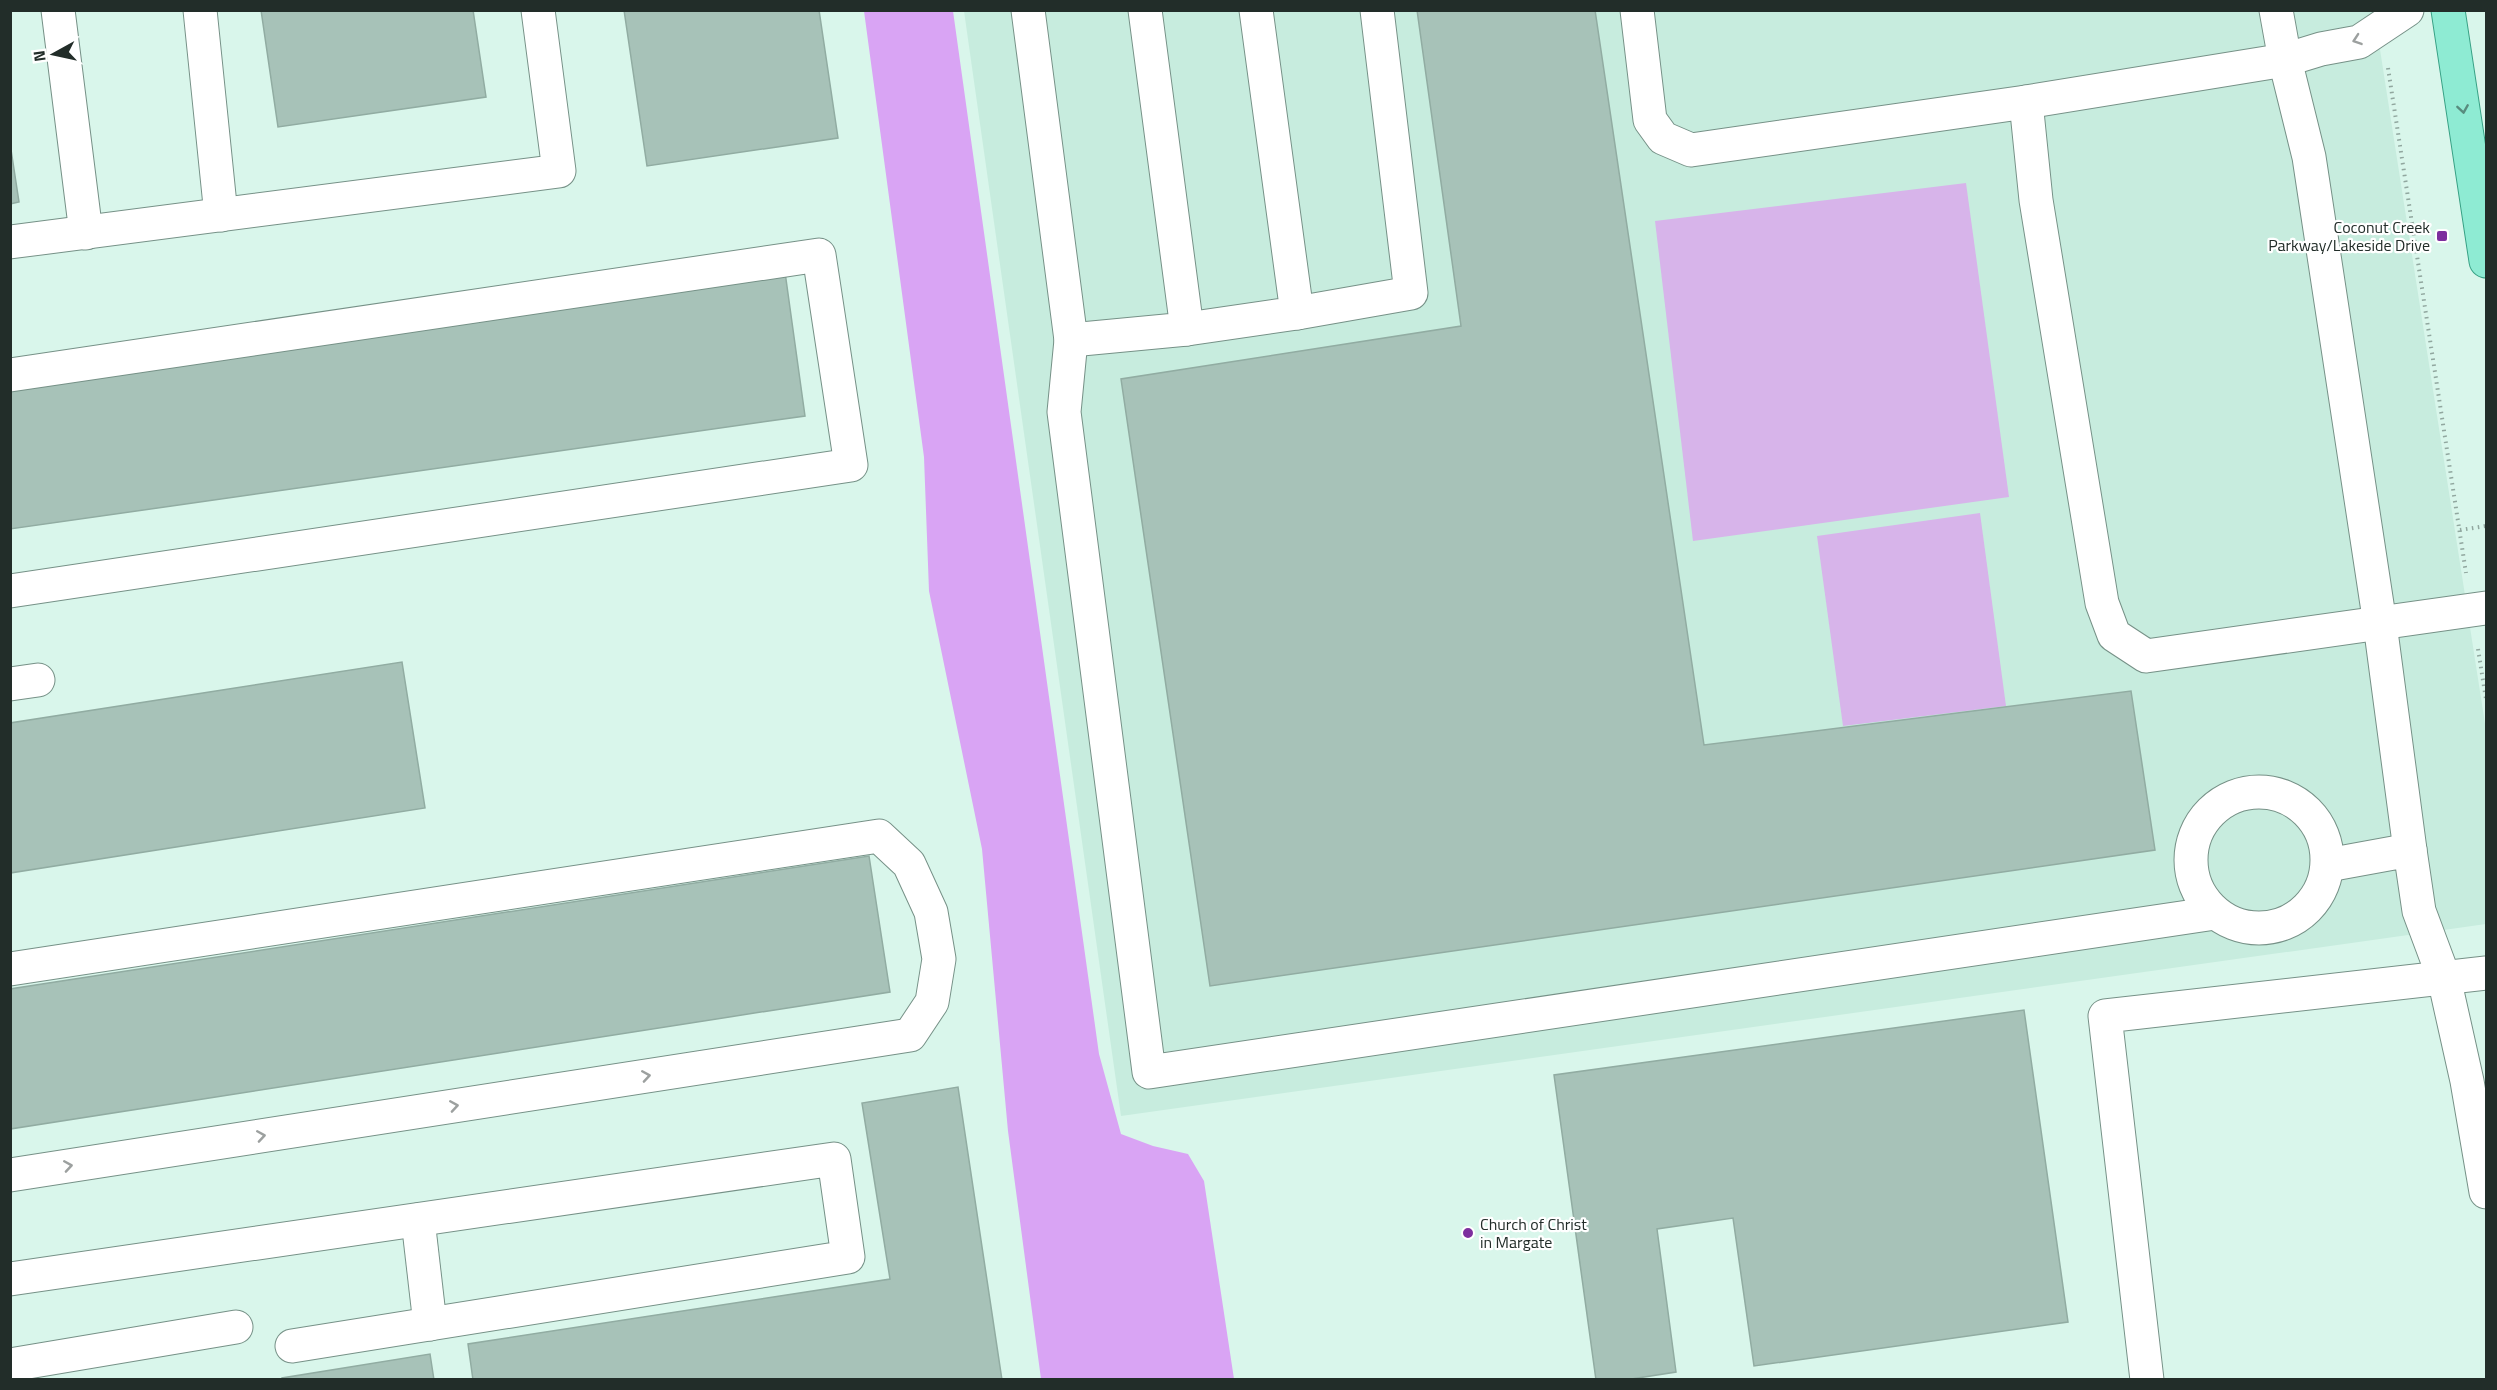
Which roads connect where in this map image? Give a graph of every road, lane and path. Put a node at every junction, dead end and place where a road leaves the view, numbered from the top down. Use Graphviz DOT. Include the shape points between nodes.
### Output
graph roads {
  1 [pos="58,10"];
  2 [pos="200,10"];
  3 [pos="538,10"];
  4 [pos="1028,10"];
  5 [pos="1144,10"];
  6 [pos="1256,10"];
  7 [pos="1377,10"];
  8 [pos="1637,10"];
  9 [pos="2276,10"];
  10 [pos="2448,10"];
  11 [pos="2394,20"];
  12 [pos="2285,60"];
  13 [pos="2026,102"];
  14 [pos="221,215"];
  15 [pos="86,232"];
  16 [pos="10,242"];
  17 [pos="2487,261"];
  18 [pos="1297,313"];
  19 [pos="1187,329"];
  20 [pos="1071,340"];
  21 [pos="10,375"];
  22 [pos="2487,526"];
  23 [pos="2460,530"];
  24 [pos="10,591"];
  25 [pos="2479,609"];
  26 [pos="2379,624"];
  27 [pos="2487,699"];
  28 [pos="2410,850"];
  29 [pos="2328,865"];
  30 [pos="2215,913"];
  31 [pos="10,969"];
  32 [pos="2487,972"];
  33 [pos="2444,978"];
  34 [pos="10,1175"];
  35 [pos="2487,1192"];
  36 [pos="418,1220"];
  37 [pos="10,1279"];
  38 [pos="430,1324"];
  39 [pos="236,1327"];
  40 [pos="292,1346"];
  41 [pos="18,1369"];
  42 [pos="2147,1380"];
  1 -- 15 [label="lane"];
  2 -- 14 [label="lane"];
  3 -- 14 [label="lane" via="559,171"];
  4 -- 20 [label="lane"];
  5 -- 19 [label="lane"];
  6 -- 18 [label="lane"];
  7 -- 18 [label="lane" via="1412,293"];
  8 -- 13 [label="lane" via="1650,120 1663,138 1691,150"];
  9 -- 12 [label="lane"];
  10 -- 17 [label="main road, one-way"];
  11 -- 12 [label="lane, one-way" via="2359,42"];
  11 -- 23 [label="path"];
  12 -- 13 [label="lane"];
  12 -- 26 [label="lane" via="2309,157"];
  13 -- 26 [label="lane" via="2036,200 2102,603 2114,635 2146,656"];
  14 -- 15 [label="lane"];
  15 -- 16 [label="lane"];
  18 -- 19 [label="lane"];
  19 -- 20 [label="lane"];
  20 -- 30 [label="lane" via="1064,412 1149,1072"];
  21 -- 24 [label="lane" via="819,255 851,465"];
  22 -- 23 [label="path"];
  23 -- 25 [label="path"];
  25 -- 26 [label="lane"];
  25 -- 27 [label="path"];
  26 -- 28 [label="lane"];
  28 -- 29 [label="lane"];
  28 -- 33 [label="lane" via="2419,911"];
  29 -- 30 [label="lane" via="2323,886 2312,905 2295,919 2254,930"];
  29 -- 30 [label="lane" via="2326,843 2318,824 2303,808 2285,796 2264,791 2232,797 2206,816 2190,855 2192,877 2201,897"];
  34 -- 31 [label="lane, one-way" via="910,1035 932,1002 939,959 931,912 909,864 879,836"];
  32 -- 33 [label="lane"];
  33 -- 35 [label="lane"];
  33 -- 42 [label="lane" via="2105,1016"];
  36 -- 37 [label="lane"];
  36 -- 38 [label="lane"];
  36 -- 38 [label="lane" via="834,1159 848,1257"];
  38 -- 40 [label="lane"];
  39 -- 41 [label="lane"];
}
